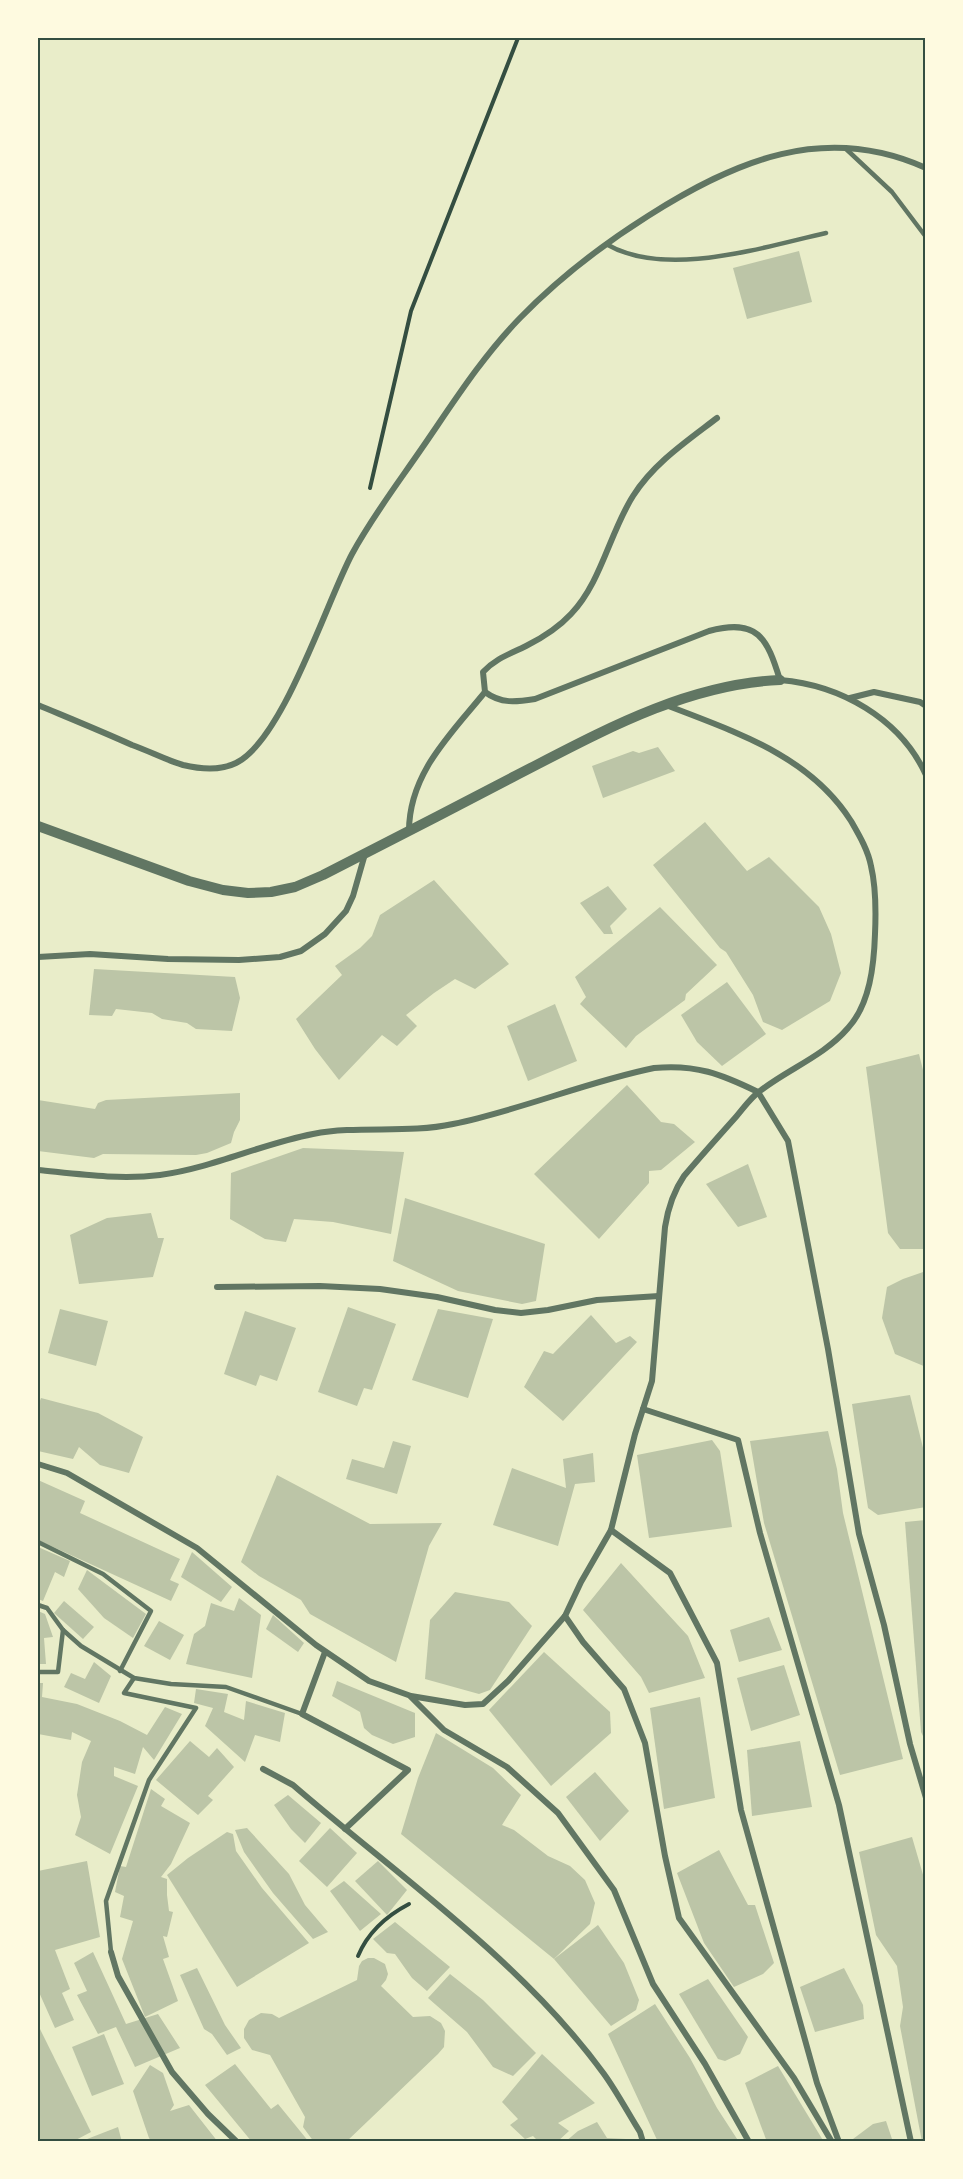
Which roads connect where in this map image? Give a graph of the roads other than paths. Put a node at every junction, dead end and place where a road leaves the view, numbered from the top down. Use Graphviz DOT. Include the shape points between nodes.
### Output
graph roads {
  1 [pos="845,148"];
  2 [pos="926,168"];
  3 [pos="826,232"];
  4 [pos="926,237"];
  5 [pos="606,244"];
  6 [pos="717,418"];
  7 [pos="780,680"];
  8 [pos="485,692"];
  9 [pos="850,698"];
  10 [pos="38,705"];
  11 [pos="666,705"];
  12 [pos="926,706"];
  13 [pos="926,775"];
  14 [pos="38,826"];
  15 [pos="409,831"];
  16 [pos="365,854"];
  17 [pos="38,957"];
  18 [pos="758,1092"];
  19 [pos="38,1170"];
  20 [pos="217,1287"];
  21 [pos="659,1296"];
  22 [pos="643,1408"];
  23 [pos="38,1464"];
  24 [pos="611,1530"];
  25 [pos="38,1542"];
  26 [pos="38,1605"];
  27 [pos="566,1616"];
  28 [pos="63,1630"];
  29 [pos="325,1652"];
  30 [pos="120,1671"];
  31 [pos="38,1672"];
  32 [pos="134,1678"];
  33 [pos="411,1696"];
  34 [pos="302,1714"];
  35 [pos="263,1769"];
  36 [pos="926,1798"];
  37 [pos="345,1829"];
  38 [pos="111,1952"];
  39 [pos="237,2142"];
  40 [pos="643,2142"];
  41 [pos="748,2142"];
  42 [pos="832,2142"];
  43 [pos="839,2142"];
  44 [pos="911,2142"];
  1 -- 2 [label="street" via="882,152"];
  1 -- 4 [label="lane" via="892,192"];
  1 -- 5 [label="street" via="784,154 729,170 678,197"];
  3 -- 5 [label="lane" via="698,259 649,258"];
  5 -- 10 [label="street" via="532,305 464,386 369,525 339,579 282,708 244,758 213,769 184,765"];
  6 -- 8 [label="street" via="655,468 633,495 572,614 541,638 489,666 483,672"];
  7 -- 8 [label="street" via="772,653 762,637 748,630 727,628 535,699 508,702"];
  7 -- 9 [label="street" via="814,685"];
  7 -- 11 [label="street" via="724,686"];
  8 -- 15 [label="street" via="423,772 412,800"];
  9 -- 12 [label="street" via="874,692"];
  9 -- 13 [label="street" via="897,734"];
  11 -- 15 [label="street" via="579,743"];
  11 -- 18 [label="street" via="753,739 801,767 846,813 871,866 874,945 862,1007 832,1043"];
  14 -- 16 [label="street" via="189,881 248,893 295,887"];
  15 -- 16 [label="street"];
  16 -- 17 [label="street" via="346,911 325,934 301,951 250,960 90,954"];
  18 -- 19 [label="street" via="702,1069 654,1068 452,1124 417,1130 315,1134 160,1175 107,1176"];
  18 -- 21 [label="street" via="676,1188 667,1214"];
  18 -- 36 [label="street" via="788,1141 859,1534"];
  20 -- 21 [label="street" via="380,1289 521,1313 597,1300"];
  21 -- 22 [label="street" via="652,1381"];
  22 -- 24 [label="street"];
  22 -- 44 [label="street" via="738,1440 760,1533 839,1805"];
  23 -- 29 [label="street" via="67,1473 197,1548"];
  24 -- 27 [label="street"];
  24 -- 43 [label="street" via="670,1573 717,1663 741,1810 817,2082"];
  25 -- 30 [label="lane" via="103,1574 151,1611"];
  26 -- 28 [label="lane" via="47,1608"];
  27 -- 33 [label="street" via="483,1704 465,1706"];
  27 -- 42 [label="street" via="624,1689 645,1743 678,1918 794,2078"];
  28 -- 30 [label="lane"];
  28 -- 31 [label="lane" via="58,1672"];
  29 -- 33 [label="street" via="369,1682"];
  29 -- 34 [label="street"];
  30 -- 32 [label="lane"];
  32 -- 34 [label="lane" via="226,1687"];
  32 -- 38 [label="lane" via="124,1693 196,1708 149,1780 106,1901"];
  33 -- 41 [label="street" via="444,1730 507,1767 558,1813 614,1890 653,1984 705,2064"];
  34 -- 37 [label="street" via="408,1770"];
  35 -- 37 [label="street" via="293,1785"];
  37 -- 40 [label="street" via="468,1929 559,2018 604,2074"];
  38 -- 39 [label="street" via="118,1976 172,2072"];
}
